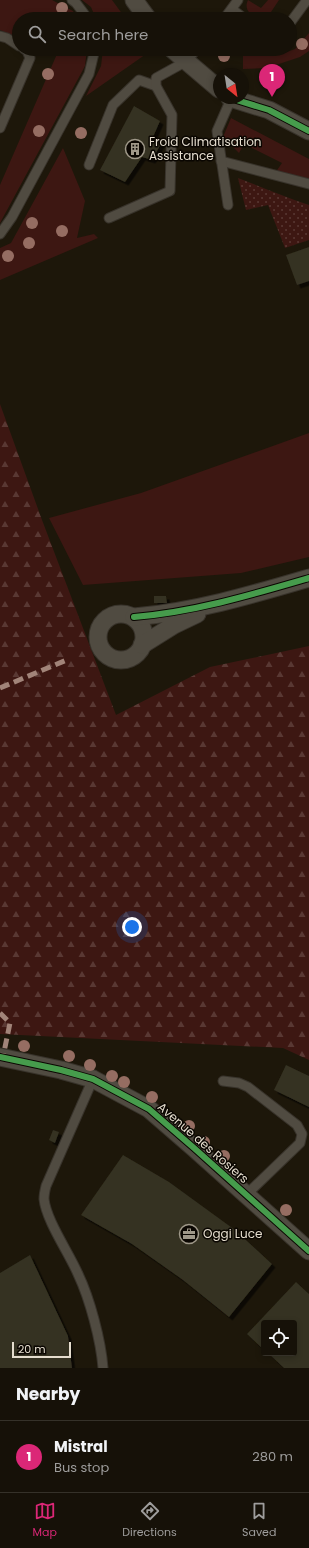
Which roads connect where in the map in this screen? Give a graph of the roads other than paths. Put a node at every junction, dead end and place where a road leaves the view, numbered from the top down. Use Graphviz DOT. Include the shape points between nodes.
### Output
graph roads {
  1 [pos="72,0"];
  2 [pos="134,0"];
  3 [pos="238,0"];
  4 [pos="307,0"];
  5 [pos="232,9"];
  6 [pos="83,12"];
  7 [pos="143,12"];
  8 [pos="230,12"];
  9 [pos="236,12"];
  10 [pos="297,14"];
  11 [pos="0,36"];
  12 [pos="12,41"];
  13 [pos="29,56"];
  14 [pos="93,56"];
  15 [pos="179,56"];
  16 [pos="191,56"];
  17 [pos="185,62"];
  18 [pos="213,84"];
  19 [pos="156,86"];
  20 [pos="249,103"];
  21 [pos="224,104"];
  22 [pos="0,128"];
  23 [pos="309,131"];
  24 [pos="221,161"];
  25 [pos="89,165"];
  26 [pos="309,184"];
  27 [pos="228,205"];
  28 [pos="109,218"];
  29 [pos="0,234"];
  30 [pos="309,578"];
  31 [pos="223,602"];
  32 [pos="134,618"];
  33 [pos="142,645"];
  34 [pos="0,1057"];
  35 [pos="93,1079"];
  36 [pos="223,1081"];
  37 [pos="246,1195"];
  38 [pos="309,1251"];
  39 [pos="103,1368"];
  1 -- 6 [label="lane"];
  2 -- 7 [label="street"];
  3 -- 5 [label="lane"];
  4 -- 10 [label="lane"];
  5 -- 8 [label="lane"];
  5 -- 9 [label="lane"];
  11 -- 12 [label="lane"];
  13 -- 22 [label="lane"];
  14 -- 29 [label="lane" via="89,74 12,217"];
  15 -- 17 [label="street"];
  16 -- 17 [label="lane"];
  17 -- 18 [label="street"];
  17 -- 19 [label="lane" via="156,78"];
  19 -- 25 [label="lane" via="139,80 113,105"];
  19 -- 28 [label="lane" via="172,115 170,191"];
  20 -- 23 [label="street" via="269,110"];
  21 -- 24 [label="lane" via="217,131"];
  24 -- 26 [label="lane"];
  24 -- 27 [label="lane"];
  30 -- 31 [label="street"];
  31 -- 32 [label="street"];
  31 -- 33 [label="street" via="174,625"];
  32 -- 33 [label="street" via="143,630"];
  32 -- 33 [label="street" via="126,614 111,616 98,634 99,642 106,654 119,659 133,656"];
  34 -- 35 [label="street, Avenue des Rosiers"];
  35 -- 37 [label="street, Avenue des Rosiers" via="149,1109"];
  35 -- 39 [label="lane" via="46,1186 44,1199 50,1219 79,1275 93,1317"];
  36 -- 37 [label="lane" via="248,1087 297,1125 302,1134 300,1143"];
  37 -- 38 [label="street, Avenue des Rosiers"];
}
